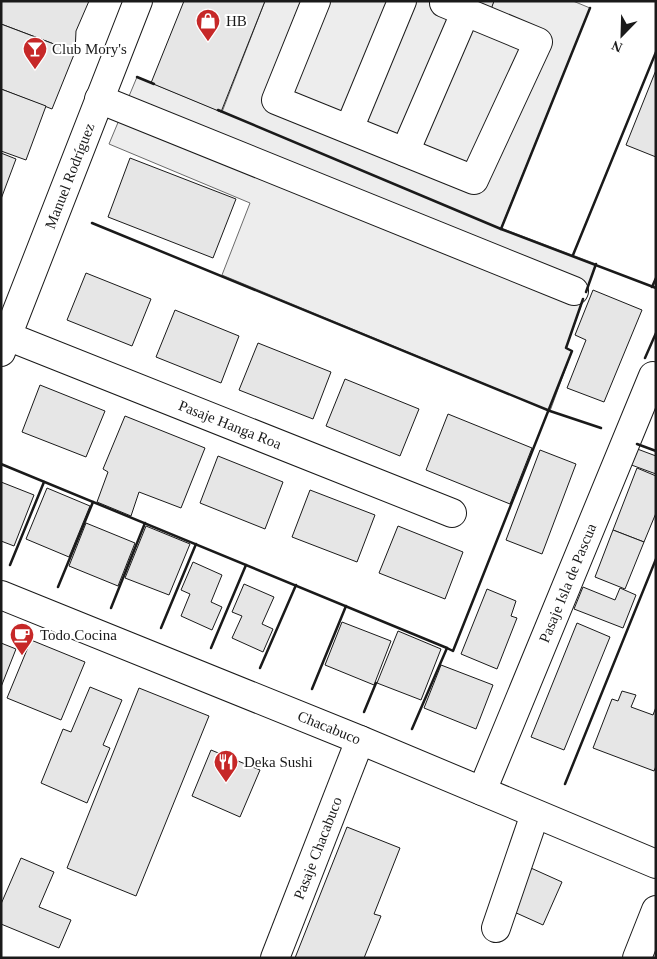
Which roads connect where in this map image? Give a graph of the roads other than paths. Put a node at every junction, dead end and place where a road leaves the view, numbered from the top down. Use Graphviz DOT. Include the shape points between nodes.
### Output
graph roads {
  1 [pos="138,1"];
  2 [pos="316,1"];
  3 [pos="402,1"];
  4 [pos="448,4"];
  5 [pos="99,100"];
  6 [pos="349,129"];
  7 [pos="406,152"];
  8 [pos="574,291"];
  9 [pos="4,344"];
  10 [pos="653,376"];
  11 [pos="452,513"];
  12 [pos="1,595"];
  13 [pos="360,740"];
  14 [pos="482,791"];
  15 [pos="535,814"];
  16 [pos="656,864"];
  17 [pos="656,910"];
  18 [pos="496,928"];
  19 [pos="275,958"];
  20 [pos="637,958"];
  1 -- 5 [label="street, Manuel Rodríguez"];
  2 -- 6 [label="street" via="276,100"];
  3 -- 6 [label="street"];
  4 -- 7 [label="street"];
  4 -- 7 [label="street" via="538,42 474,180"];
  5 -- 8 [label="street"];
  5 -- 9 [label="street, Manuel Rodríguez"];
  6 -- 7 [label="street"];
  9 -- 11 [label="street, Pasaje Hanga Roa"];
  10 -- 14 [label="street, Pasaje Isla de Pascua"];
  12 -- 13 [label="street, Chacabuco"];
  13 -- 14 [label="street, Chacabuco"];
  13 -- 19 [label="street, Pasaje Chacabuco"];
  14 -- 15 [label="street, Chacabuco"];
  15 -- 16 [label="street, Chacabuco"];
  15 -- 18 [label="street"];
  17 -- 20 [label="street"];
}
